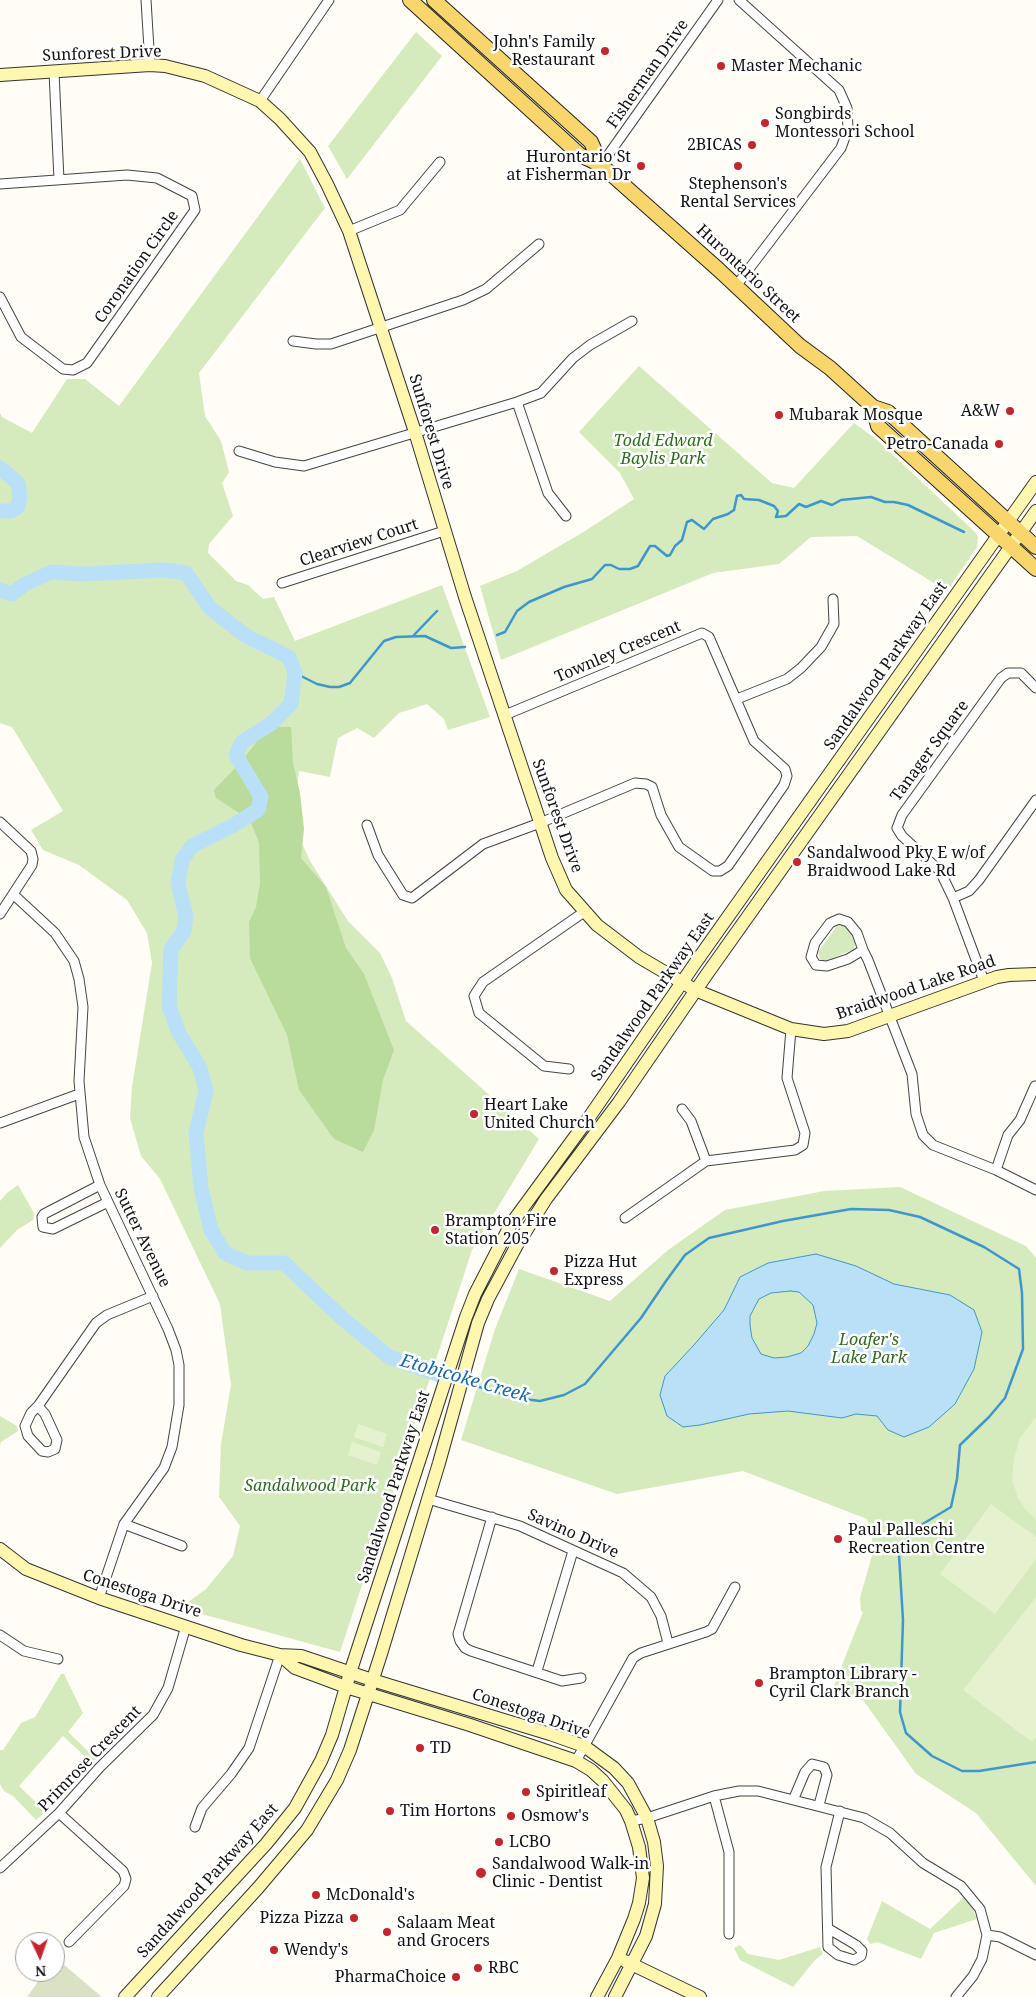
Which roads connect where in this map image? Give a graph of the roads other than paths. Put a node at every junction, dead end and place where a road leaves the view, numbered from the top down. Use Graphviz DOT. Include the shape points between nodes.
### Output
graph roads {
  1 [pos="146,0"];
  2 [pos="329,0"];
  3 [pos="410,0"];
  4 [pos="434,0"];
  5 [pos="718,0"];
  6 [pos="739,0"];
  7 [pos="150,66"];
  8 [pos="54,72"];
  9 [pos="0,75"];
  10 [pos="260,100"];
  11 [pos="440,162"];
  12 [pos="601,165"];
  13 [pos="58,180"];
  14 [pos="0,184"];
  15 [pos="349,231"];
  16 [pos="539,244"];
  17 [pos="736,286"];
  18 [pos="0,297"];
  19 [pos="632,321"];
  20 [pos="380,328"];
  21 [pos="293,341"];
  22 [pos="517,402"];
  23 [pos="873,407"];
  24 [pos="415,432"];
  25 [pos="239,451"];
  26 [pos="1036,482"];
  27 [pos="1036,510"];
  28 [pos="566,516"];
  29 [pos="1008,521"];
  30 [pos="444,531"];
  31 [pos="1020,533"];
  32 [pos="999,535"];
  33 [pos="1011,546"];
  34 [pos="1036,547"];
  35 [pos="1036,569"];
  36 [pos="282,583"];
  37 [pos="833,599"];
  38 [pos="1036,688"];
  39 [pos="737,699"];
  40 [pos="505,715"];
  41 [pos="1036,800"];
  42 [pos="0,822"];
  43 [pos="540,823"];
  44 [pos="367,825"];
  45 [pos="14,894"];
  46 [pos="953,898"];
  47 [pos="584,912"];
  48 [pos="0,914"];
  49 [pos="863,950"];
  50 [pos="1036,974"];
  51 [pos="984,981"];
  52 [pos="683,983"];
  53 [pos="695,990"];
  54 [pos="891,1017"];
  55 [pos="791,1029"];
  56 [pos="569,1069"];
  57 [pos="1036,1086"];
  58 [pos="79,1094"];
  59 [pos="682,1109"];
  60 [pos="0,1123"];
  61 [pos="706,1161"];
  62 [pos="996,1170"];
  63 [pos="100,1185"];
  64 [pos="1036,1190"];
  65 [pos="108,1202"];
  66 [pos="626,1218"];
  67 [pos="153,1296"];
  68 [pos="38,1406"];
  69 [pos="428,1499"];
  70 [pos="492,1517"];
  71 [pos="124,1524"];
  72 [pos="182,1546"];
  73 [pos="0,1549"];
  74 [pos="573,1551"];
  75 [pos="735,1587"];
  76 [pos="99,1598"];
  77 [pos="186,1626"];
  78 [pos="0,1635"];
  79 [pos="668,1643"];
  80 [pos="280,1655"];
  81 [pos="58,1659"];
  82 [pos="537,1671"];
  83 [pos="350,1672"];
  84 [pos="581,1678"];
  85 [pos="372,1680"];
  86 [pos="346,1687"];
  87 [pos="368,1695"];
  88 [pos="474,1711"];
  89 [pos="470,1725"];
  90 [pos="584,1746"];
  91 [pos="576,1761"];
  92 [pos="714,1796"];
  93 [pos="794,1798"];
  94 [pos="819,1805"];
  95 [pos="840,1811"];
  96 [pos="59,1813"];
  97 [pos="647,1818"];
  98 [pos="631,1821"];
  99 [pos="195,1828"];
  100 [pos="0,1868"];
  101 [pos="829,1929"];
  102 [pos="729,1934"];
  103 [pos="987,1935"];
  104 [pos="69,1942"];
  105 [pos="169,1950"];
  106 [pos="1036,1955"];
  107 [pos="618,1958"];
  108 [pos="188,1964"];
  109 [pos="631,1965"];
  110 [pos="125,1997"];
  111 [pos="158,1997"];
  112 [pos="597,1997"];
  113 [pos="615,1997"];
  114 [pos="699,1997"];
  115 [pos="956,1997"];
  1 -- 7 [label="street"];
  2 -- 10 [label="street"];
  3 -- 12 [label="main road, Hurontario Street" via="580,155"];
  4 -- 12 [label="main road, Hurontario Street" via="591,142"];
  5 -- 12 [label="street, Fisherman Drive"];
  6 -- 17 [label="street" via="838,90 847,108 848,129 841,148"];
  7 -- 8 [label="main road, Sunforest Drive"];
  7 -- 10 [label="main road, Sunforest Drive" via="165,66 205,76"];
  8 -- 9 [label="main road, Sunforest Drive"];
  8 -- 13 [label="street"];
  10 -- 15 [label="main road, Sunforest Drive" via="310,152"];
  11 -- 15 [label="street" via="400,210"];
  12 -- 17 [label="main road, Hurontario Street"];
  13 -- 14 [label="street, Coronation Circle"];
  13 -- 18 [label="street, Coronation Circle" via="127,175 157,178 192,196 195,210 87,363 72,370 63,369 21,337"];
  15 -- 20 [label="main road, Sunforest Drive"];
  16 -- 20 [label="street" via="486,288 463,300"];
  17 -- 23 [label="main road, Hurontario Street" via="800,346"];
  19 -- 22 [label="street" via="573,358 541,393"];
  20 -- 21 [label="street" via="331,344"];
  20 -- 24 [label="main road, Sunforest Drive"];
  22 -- 24 [label="street"];
  22 -- 28 [label="street" via="548,493"];
  23 -- 29 [label="main road, Hurontario Street" via="888,412"];
  23 -- 32 [label="main road, Hurontario Street" via="878,426"];
  24 -- 25 [label="street" via="304,466 275,462"];
  24 -- 30 [label="main road, Sunforest Drive"];
  26 -- 29 [label="main road, Sandalwood Parkway East"];
  27 -- 31 [label="main road, Sandalwood Parkway East"];
  29 -- 31 [label="main road, Hurontario Street"];
  29 -- 32 [label="main road, Sandalwood Parkway East"];
  30 -- 36 [label="street, Clearview Court"];
  30 -- 40 [label="main road, Sunforest Drive"];
  31 -- 33 [label="main road, Sandalwood Parkway East"];
  31 -- 34 [label="main road, Hurontario Street"];
  32 -- 33 [label="main road, Hurontario Street"];
  32 -- 52 [label="main road, Sandalwood Parkway East"];
  33 -- 35 [label="main road, Hurontario Street"];
  33 -- 53 [label="main road, Sandalwood Parkway East"];
  37 -- 39 [label="street" via="834,624 821,648 786,679"];
  38 -- 46 [label="street, Tanager Square" via="1020,673 1008,673 1000,678 902,815 897,828 940,871"];
  39 -- 40 [label="street, Townley Crescent" via="709,637 702,633"];
  39 -- 43 [label="street, Townley Crescent" via="754,741 785,769 788,776 728,866 713,871 679,847 661,815 652,787 646,784 636,783"];
  40 -- 43 [label="main road, Sunforest Drive"];
  41 -- 46 [label="street" via="979,880 968,891"];
  42 -- 45 [label="street" via="32,851 32,865"];
  43 -- 44 [label="street" via="483,844 412,898 403,894 378,855"];
  43 -- 47 [label="main road, Sunforest Drive" via="566,890"];
  45 -- 48 [label="street"];
  45 -- 58 [label="street, Sutter Avenue" via="55,933 74,961 83,1007"];
  46 -- 51 [label="street, Tanager Square"];
  47 -- 52 [label="main road, Sunforest Drive" via="639,958"];
  47 -- 56 [label="street" via="483,982 474,996 479,1012 544,1066"];
  49 -- 49 [label="street" via="827,966 816,965 811,957 815,943 830,923 840,919 848,922 858,933"];
  49 -- 54 [label="street"];
  50 -- 51 [label="main road, Braidwood Lake Road" via="1009,975"];
  51 -- 54 [label="main road, Braidwood Lake Road"];
  52 -- 53 [label="main road, Sunforest Drive"];
  52 -- 83 [label="main road, Sandalwood Parkway East" via="511,1224 475,1294"];
  53 -- 55 [label="main road, Braidwood Lake Road"];
  53 -- 69 [label="main road, Sandalwood Parkway East" via="546,1199 517,1245 481,1315"];
  54 -- 55 [label="main road, Braidwood Lake Road" via="848,1032 824,1034"];
  54 -- 62 [label="street" via="912,1074 916,1114 923,1135 933,1144"];
  55 -- 61 [label="street" via="787,1078 805,1133 803,1145 795,1150"];
  57 -- 62 [label="street" via="1020,1120 1008,1135"];
  58 -- 60 [label="street"];
  58 -- 63 [label="street, Sutter Avenue" via="84,1137"];
  59 -- 61 [label="street" via="691,1121"];
  61 -- 66 [label="street"];
  62 -- 64 [label="street"];
  63 -- 65 [label="street, Sutter Avenue"];
  63 -- 65 [label="street" via="44,1214 43,1227 53,1228"];
  65 -- 67 [label="street, Sutter Avenue"];
  67 -- 68 [label="street" via="107,1315 96,1323"];
  67 -- 71 [label="street, Sutter Avenue" via="176,1350 179,1405 172,1447 164,1468"];
  68 -- 68 [label="street" via="25,1426 28,1436 42,1451 48,1452 55,1449 57,1440"];
  69 -- 70 [label="street, Savino Drive"];
  69 -- 85 [label="main road, Sandalwood Parkway East"];
  70 -- 74 [label="street, Savino Drive" via="520,1526"];
  70 -- 82 [label="street" via="458,1634 460,1641 465,1648"];
  71 -- 72 [label="street"];
  71 -- 76 [label="street, Sutter Avenue"];
  73 -- 76 [label="main road, Conestoga Drive" via="26,1569"];
  74 -- 79 [label="street, Savino Drive" via="623,1573 650,1597 661,1616"];
  74 -- 82 [label="street"];
  75 -- 79 [label="street" via="712,1629"];
  76 -- 77 [label="main road, Conestoga Drive"];
  77 -- 80 [label="main road, Conestoga Drive"];
  77 -- 96 [label="street, Primrose Crescent" via="168,1688 153,1715"];
  78 -- 81 [label="street" via="24,1651"];
  79 -- 90 [label="street" via="633,1658"];
  80 -- 83 [label="main road, Conestoga Drive" via="301,1656"];
  80 -- 86 [label="main road, Conestoga Drive" via="295,1668"];
  80 -- 99 [label="street" via="249,1748 202,1808"];
  82 -- 84 [label="street" via="562,1681"];
  83 -- 85 [label="main road, Conestoga Drive"];
  83 -- 86 [label="main road, Sandalwood Parkway East"];
  85 -- 87 [label="main road, Sandalwood Parkway East"];
  85 -- 88 [label="main road, Conestoga Drive"];
  86 -- 87 [label="main road, Conestoga Drive"];
  86 -- 105 [label="main road, Sandalwood Parkway East" via="332,1735 295,1808"];
  87 -- 89 [label="main road, Conestoga Drive"];
  87 -- 108 [label="main road, Sandalwood Parkway East" via="337,1780 307,1830"];
  88 -- 89 [label="main road"];
  88 -- 90 [label="main road, Conestoga Drive"];
  89 -- 91 [label="main road, Conestoga Drive"];
  90 -- 91 [label="street"];
  90 -- 97 [label="main road, Conestoga Drive" via="628,1783"];
  91 -- 98 [label="main road, Conestoga Drive" via="603,1781"];
  92 -- 93 [label="street" via="758,1791"];
  92 -- 97 [label="street"];
  92 -- 102 [label="street" via="729,1852"];
  93 -- 94 [label="street"];
  93 -- 94 [label="street" via="812,1764 824,1767 827,1775"];
  94 -- 95 [label="street"];
  95 -- 101 [label="street" via="826,1867"];
  95 -- 103 [label="street" via="864,1818 890,1834 923,1863 962,1886 980,1909"];
  96 -- 100 [label="street, Primrose Crescent"];
  96 -- 104 [label="street" via="123,1872 126,1879 124,1886"];
  97 -- 98 [label="street"];
  97 -- 109 [label="main road, Conestoga Drive" via="657,1866 655,1904 646,1936"];
  98 -- 107 [label="main road, Conestoga Drive" via="643,1878 637,1912"];
  103 -- 106 [label="street" via="1000,1937"];
  103 -- 115 [label="street" via="982,1959"];
  105 -- 108 [label="main road"];
  105 -- 110 [label="main road, Sandalwood Parkway East"];
  107 -- 109 [label="main road"];
  107 -- 112 [label="main road, Conestoga Drive"];
  108 -- 111 [label="main road, Sandalwood Parkway East"];
  109 -- 113 [label="main road, Conestoga Drive"];
  109 -- 114 [label="main road"];
}
